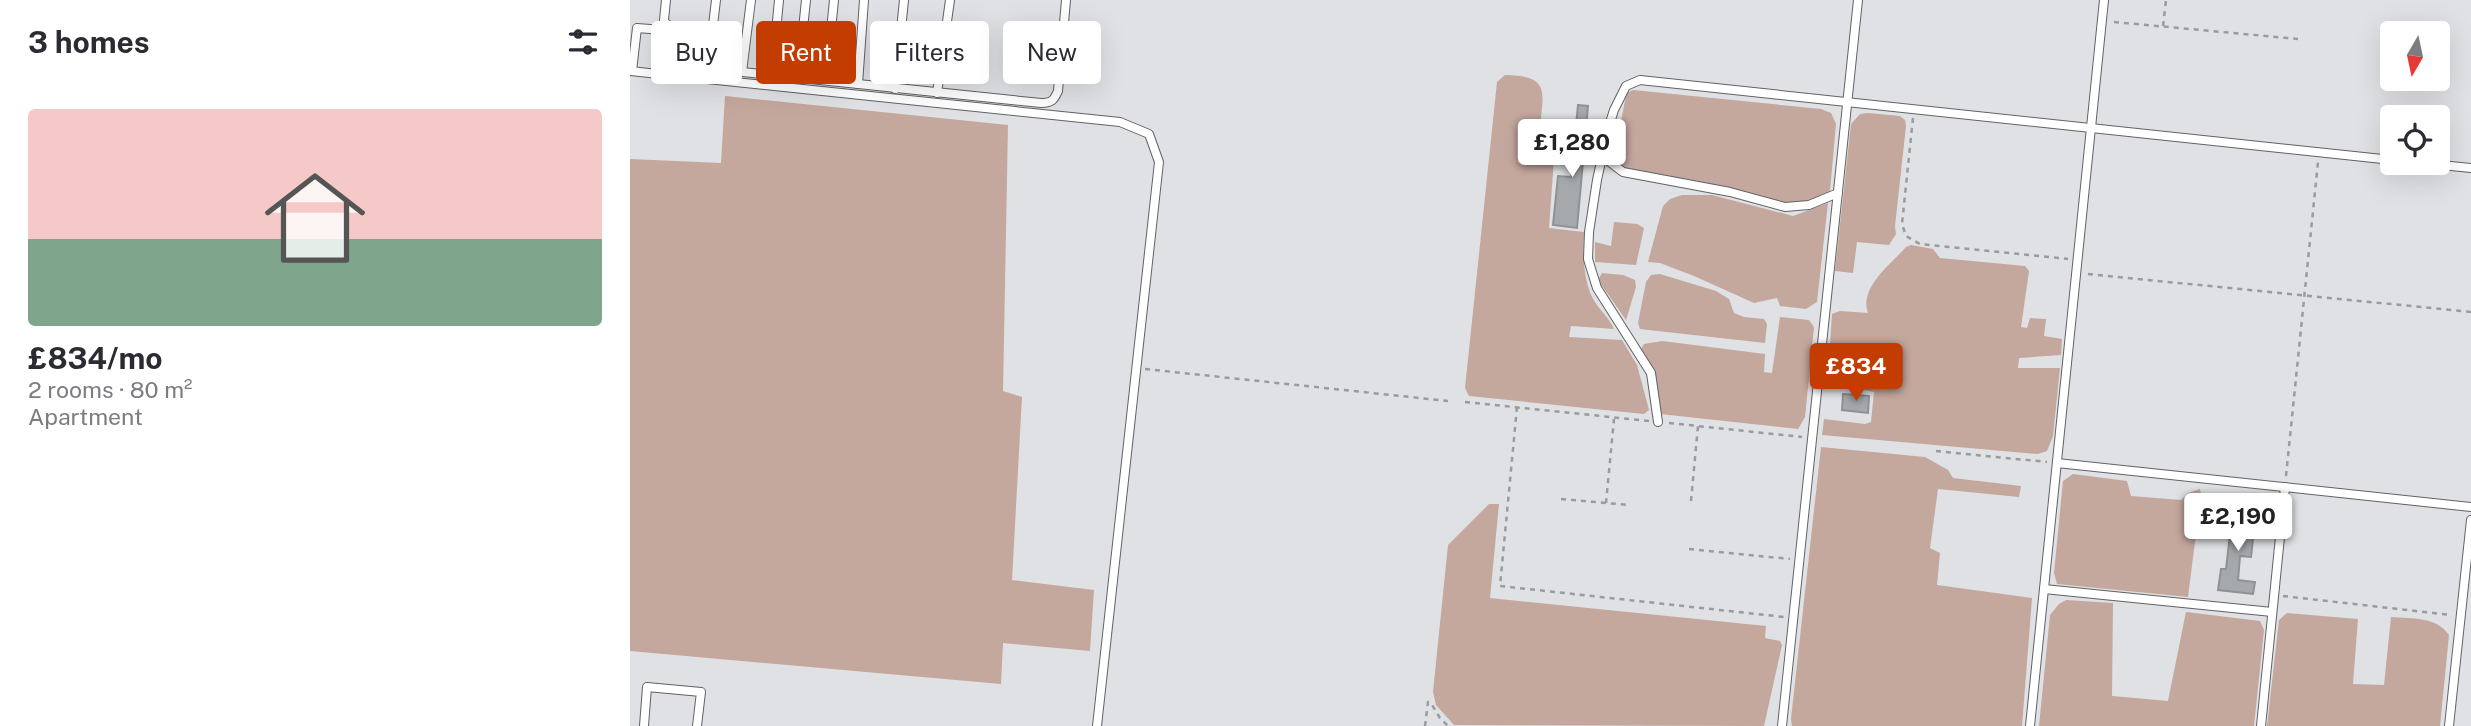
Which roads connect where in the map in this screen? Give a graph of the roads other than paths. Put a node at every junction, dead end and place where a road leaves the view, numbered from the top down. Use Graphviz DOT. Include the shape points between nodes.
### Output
graph roads {
  1 [pos="666,0"];
  2 [pos="716,0"];
  3 [pos="751,0"];
  4 [pos="779,0"];
  5 [pos="806,0"];
  6 [pos="834,0"];
  7 [pos="864,0"];
  8 [pos="904,0"];
  9 [pos="950,0"];
  10 [pos="1066,0"];
  11 [pos="1858,0"];
  12 [pos="2105,0"];
  13 [pos="664,21"];
  14 [pos="714,21"];
  15 [pos="777,21"];
  16 [pos="804,21"];
  17 [pos="832,21"];
  18 [pos="651,30"];
  19 [pos="631,71"];
  20 [pos="742,72"];
  21 [pos="756,73"];
  22 [pos="858,84"];
  23 [pos="895,89"];
  24 [pos="937,93"];
  25 [pos="1848,103"];
  26 [pos="2091,129"];
  27 [pos="1602,156"];
  28 [pos="2380,159"];
  29 [pos="2450,166"];
  30 [pos="2471,168"];
  31 [pos="1838,192"];
  32 [pos="1658,422"];
  33 [pos="2057,463"];
  34 [pos="2285,487"];
  35 [pos="2471,507"];
  36 [pos="2471,520"];
  37 [pos="2044,589"];
  38 [pos="2272,612"];
  39 [pos="2461,616"];
  40 [pos="2471,617"];
  41 [pos="644,726"];
  42 [pos="696,726"];
  43 [pos="1097,726"];
  44 [pos="1782,726"];
  45 [pos="2030,726"];
  46 [pos="2260,726"];
  47 [pos="2449,726"];
  1 -- 13 [label="lane"];
  2 -- 14 [label="lane"];
  3 -- 20 [label="lane"];
  4 -- 15 [label="lane"];
  5 -- 16 [label="lane"];
  6 -- 17 [label="lane"];
  7 -- 22 [label="lane"];
  8 -- 23 [label="lane"];
  9 -- 24 [label="lane"];
  10 -- 24 [label="lane" via="1058,91 1050,103"];
  11 -- 25 [label="lane"];
  12 -- 26 [label="lane"];
  18 -- 19 [label="lane" via="637,29"];
  19 -- 43 [label="lane" via="1120,122 1149,134 1159,162"];
  20 -- 21 [label="lane"];
  22 -- 23 [label="lane"];
  23 -- 24 [label="lane"];
  25 -- 26 [label="lane"];
  25 -- 27 [label="lane" via="1640,80 1626,86 1614,110"];
  25 -- 31 [label="lane"];
  26 -- 28 [label="lane"];
  26 -- 33 [label="lane"];
  27 -- 31 [label="lane" via="1623,172 1785,206 1809,205"];
  27 -- 32 [label="lane" via="1588,259 1597,288 1651,373"];
  29 -- 30 [label="lane"];
  31 -- 44 [label="lane"];
  33 -- 34 [label="lane"];
  33 -- 37 [label="lane"];
  34 -- 35 [label="lane"];
  34 -- 38 [label="lane"];
  36 -- 39 [label="lane"];
  37 -- 38 [label="lane"];
  37 -- 45 [label="lane"];
  38 -- 46 [label="lane"];
  39 -- 40 [label="lane"];
  39 -- 47 [label="lane"];
  41 -- 42 [label="lane" via="647,687 701,692"];
}
